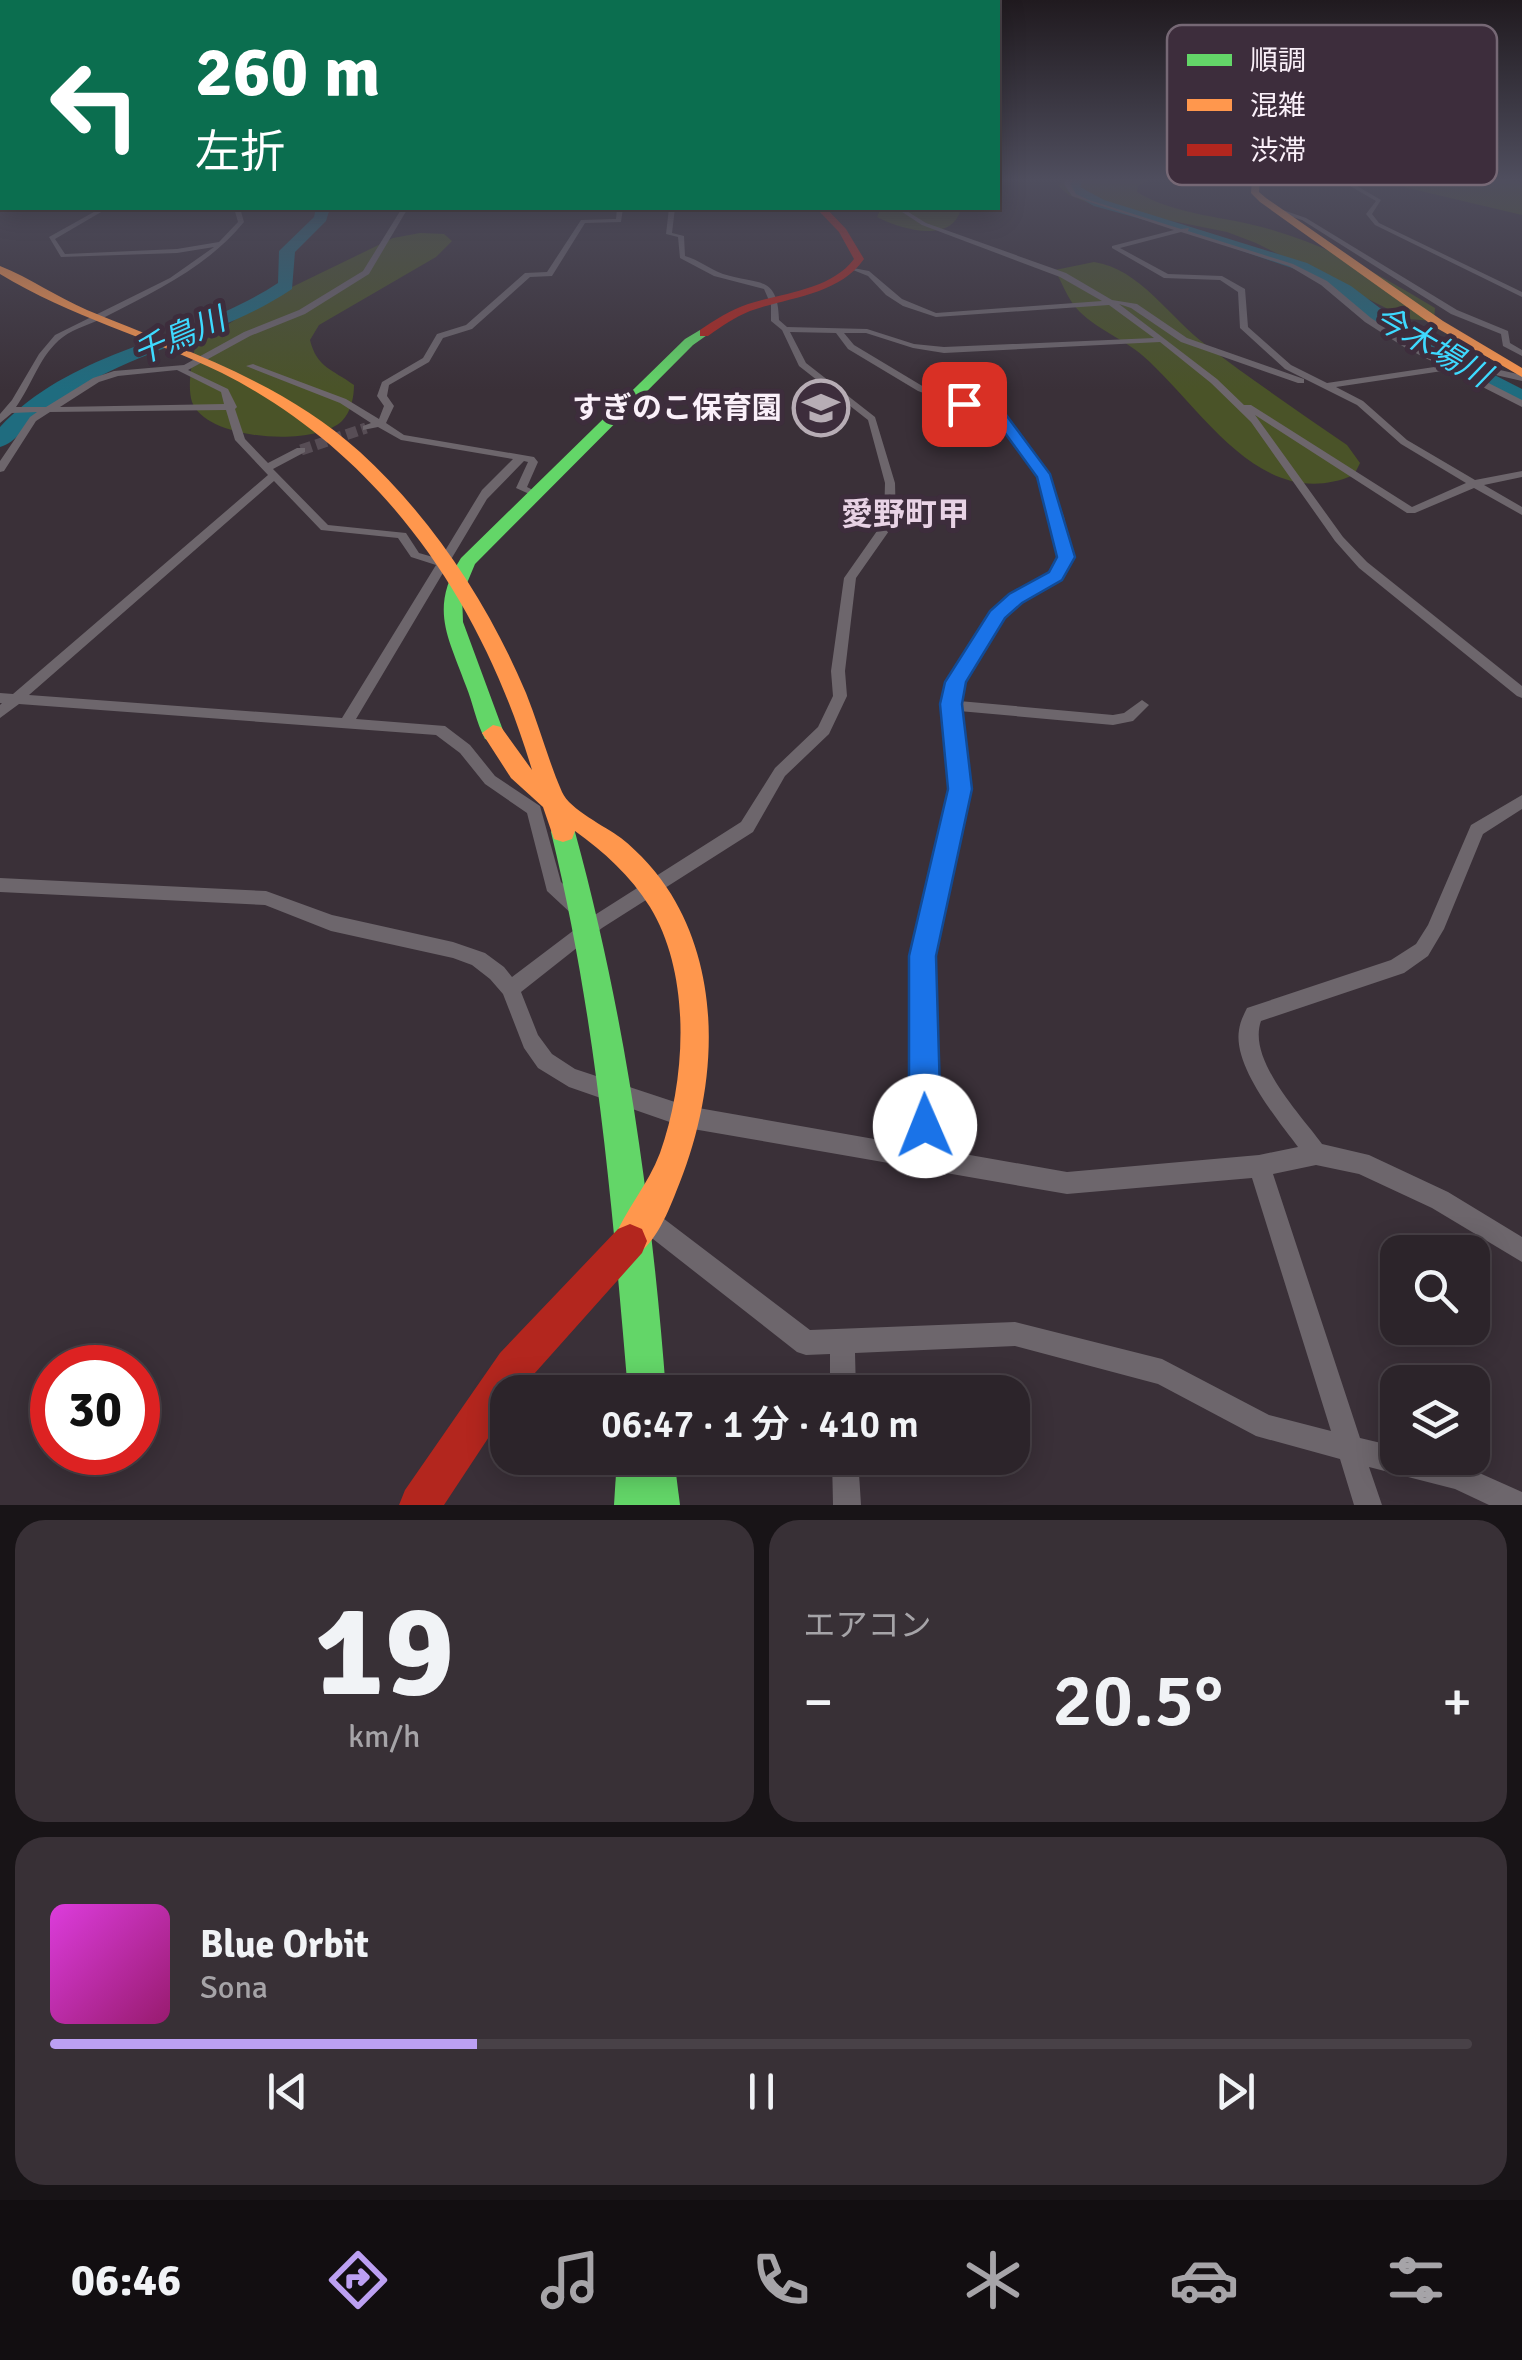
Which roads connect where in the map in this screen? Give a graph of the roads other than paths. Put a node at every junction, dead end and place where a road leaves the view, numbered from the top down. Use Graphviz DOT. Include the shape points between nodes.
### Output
graph roads {
  1 [pos="58,249"];
  2 [pos="193,249"];
  3 [pos="216,249"];
  4 [pos="380,249"];
  5 [pos="565,249"];
  6 [pos="682,249"];
  7 [pos="854,249"];
  8 [pos="993,249"];
  9 [pos="1118,249"];
  10 [pos="1249,249"];
  11 [pos="1332,249"];
  12 [pos="1353,249"];
  13 [pos="1429,249"];
  14 [pos="0,251"];
  15 [pos="0,268"];
  16 [pos="855,270"];
  17 [pos="1522,295"];
  18 [pos="774,299"];
  19 [pos="57,301"];
  20 [pos="1111,302"];
  21 [pos="785,329"];
  22 [pos="838,329"];
  23 [pos="1158,340"];
  24 [pos="1522,354"];
  25 [pos="250,366"];
  26 [pos="1455,366"];
  27 [pos="182,367"];
  28 [pos="1522,376"];
  29 [pos="1324,384"];
  30 [pos="1235,402"];
  31 [pos="1522,404"];
  32 [pos="232,408"];
  33 [pos="14,410"];
  34 [pos="41,412"];
  35 [pos="0,420"];
  36 [pos="382,422"];
  37 [pos="366,428"];
  38 [pos="300,450"];
  39 [pos="522,457"];
  40 [pos="0,468"];
  41 [pos="270,472"];
  42 [pos="1522,474"];
  43 [pos="1476,484"];
  44 [pos="536,494"];
  45 [pos="1522,512"];
  46 [pos="443,563"];
  47 [pos="1522,693"];
  48 [pos="7,698"];
  49 [pos="951,704"];
  50 [pos="1142,706"];
  51 [pos="0,713"];
  52 [pos="347,722"];
  53 [pos="1522,801"];
  54 [pos="0,886"];
  55 [pos="652,888"];
  56 [pos="596,923"];
  57 [pos="510,989"];
  58 [pos="687,1117"];
  59 [pos="1316,1154"];
  60 [pos="925,1160"];
  61 [pos="1259,1166"];
  62 [pos="647,1220"];
  63 [pos="1522,1250"];
  64 [pos="641,1338"];
  65 [pos="842,1342"];
  66 [pos="640,1375"];
  67 [pos="645,1375"];
  68 [pos="843,1375"];
  69 [pos="1349,1450"];
  70 [pos="636,1475"];
  71 [pos="656,1475"];
  72 [pos="846,1475"];
  73 [pos="420,1505"];
  74 [pos="635,1505"];
  75 [pos="659,1505"];
  76 [pos="847,1505"];
  77 [pos="1368,1505"];
  78 [pos="1520,1505"];
  1 -- 2 [label="street" via="63,256"];
  3 -- 33 [label="street" via="179,280 60,336"];
  4 -- 27 [label="street" via="366,272 302,312"];
  5 -- 36 [label="street" via="549,274 528,275 469,327 440,336 426,360 385,384 382,396 389,406"];
  6 -- 18 [label="street" via="682,257 722,276 756,280"];
  7 -- 16 [label="main road"];
  8 -- 20 [label="street" via="1063,275"];
  9 -- 29 [label="street" via="1167,276 1222,278 1237,286 1244,328 1288,366"];
  10 -- 26 [label="street" via="1310,274 1368,320"];
  11 -- 28 [label="main road"];
  12 -- 24 [label="street" via="1454,312 1506,333 1506,344"];
  13 -- 17 [label="street"];
  14 -- 19 [label="main road"];
  15 -- 19 [label="main road"];
  16 -- 18 [label="main road"];
  16 -- 20 [label="street" via="876,275 891,294 936,315"];
  18 -- 21 [label="street" via="775,321"];
  18 -- 44 [label="main road" via="688,342"];
  19 -- 64 [label="main road" via="275,395 338,437 430,533 464,585 498,648 562,826 593,959"];
  20 -- 23 [label="street"];
  20 -- 29 [label="street" via="1134,306 1196,345"];
  21 -- 22 [label="street"];
  21 -- 55 [label="street" via="802,364 872,420 890,482 890,521 850,578 840,696 824,730 780,772 747,827"];
  22 -- 23 [label="street" via="944,350"];
  22 -- 49 [label="street" via="851,346 921,389 999,415 1045,477 1058,516 1063,569 997,615 960,672"];
  23 -- 30 [label="street"];
  25 -- 36 [label="street" via="343,400"];
  26 -- 28 [label="street"];
  26 -- 29 [label="street"];
  26 -- 31 [label="street"];
  27 -- 32 [label="street" via="225,390"];
  27 -- 34 [label="street" via="104,376"];
  29 -- 43 [label="street"];
  30 -- 43 [label="street" via="1406,510 1417,512"];
  30 -- 47 [label="street" via="1364,565"];
  32 -- 34 [label="street"];
  32 -- 41 [label="street" via="240,440"];
  33 -- 34 [label="street"];
  33 -- 35 [label="street"];
  34 -- 40 [label="street"];
  36 -- 37 [label="street"];
  36 -- 39 [label="street" via="412,440"];
  38 -- 41 [label="street"];
  39 -- 44 [label="street" via="533,462 522,488"];
  39 -- 46 [label="street" via="476,507"];
  41 -- 46 [label="street" via="325,528 402,535 415,555"];
  41 -- 48 [label="street"];
  42 -- 43 [label="street"];
  43 -- 45 [label="street"];
  44 -- 55 [label="main road" via="452,586 452,624 499,748 527,778 614,844"];
  46 -- 52 [label="street"];
  48 -- 51 [label="street"];
  48 -- 52 [label="street"];
  49 -- 50 [label="street" via="1098,720 1128,717"];
  49 -- 60 [label="street" via="960,789 922,956"];
  52 -- 56 [label="street" via="428,727 454,739 490,780 534,810 553,886"];
  53 -- 59 [label="street" via="1477,830 1422,950 1396,966 1254,1014 1246,1025 1252,1060"];
  54 -- 57 [label="street" via="266,898 331,923 478,959"];
  55 -- 56 [label="street"];
  55 -- 58 [label="main road" via="677,936 691,988"];
  56 -- 57 [label="street"];
  57 -- 58 [label="street" via="545,1061 569,1077"];
  58 -- 60 [label="street"];
  58 -- 62 [label="main road" via="674,1165"];
  59 -- 61 [label="street"];
  59 -- 63 [label="street" via="1361,1163 1409,1185"];
  60 -- 61 [label="street" via="1066,1182"];
  61 -- 69 [label="street"];
  62 -- 65 [label="street" via="806,1343"];
  62 -- 73 [label="main road" via="515,1364"];
  64 -- 66 [label="main road"];
  64 -- 67 [label="main road"];
  65 -- 68 [label="street"];
  65 -- 69 [label="street" via="1015,1334 1162,1372 1265,1427"];
  69 -- 77 [label="street"];
  69 -- 78 [label="street" via="1457,1476"];
  70 -- 74 [label="main road"];
  71 -- 75 [label="main road"];
  72 -- 76 [label="street"];
}
